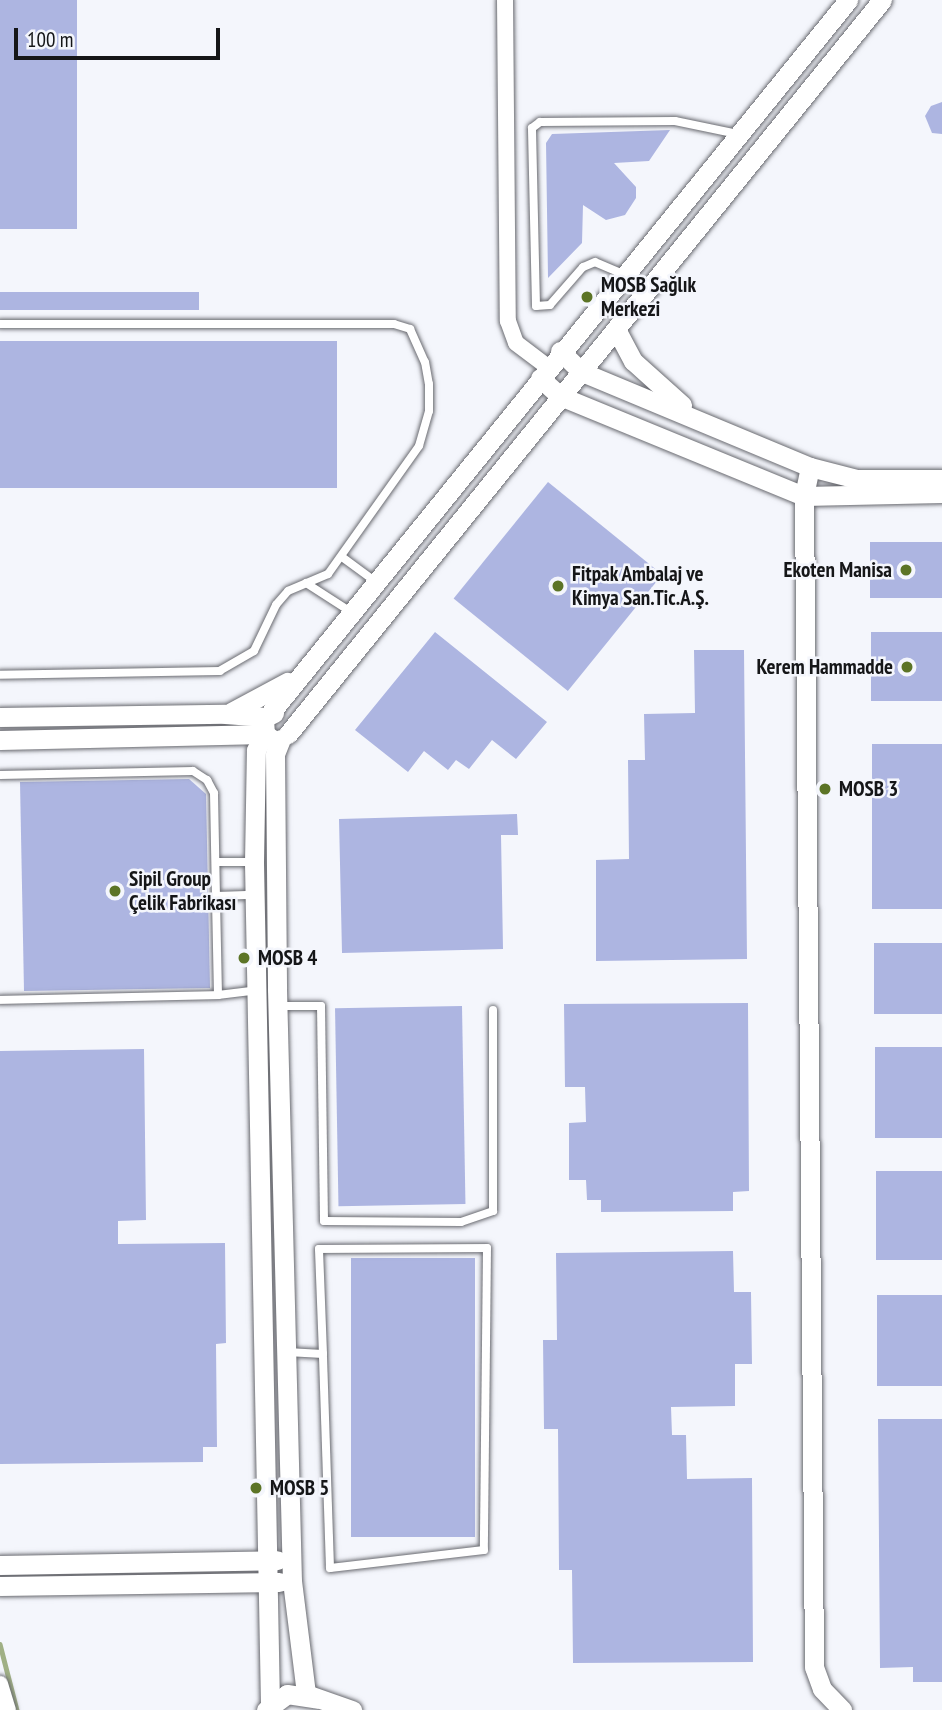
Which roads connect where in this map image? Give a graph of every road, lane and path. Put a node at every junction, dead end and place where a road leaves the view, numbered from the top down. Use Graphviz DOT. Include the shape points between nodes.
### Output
graph roads {
  1 [pos="505,0"];
  2 [pos="848,0"];
  3 [pos="882,0"];
  4 [pos="738,135"];
  5 [pos="623,274"];
  6 [pos="0,324"];
  7 [pos="617,331"];
  8 [pos="549,365"];
  9 [pos="582,372"];
  10 [pos="560,396"];
  11 [pos="712,425"];
  12 [pos="810,467"];
  13 [pos="942,479"];
  14 [pos="942,493"];
  15 [pos="804,496"];
  16 [pos="342,557"];
  17 [pos="376,582"];
  18 [pos="306,583"];
  19 [pos="351,612"];
  20 [pos="303,672"];
  21 [pos="0,675"];
  22 [pos="225,714"];
  23 [pos="0,717"];
  24 [pos="275,731"];
  25 [pos="212,737"];
  26 [pos="0,740"];
  27 [pos="0,775"];
  28 [pos="256,786"];
  29 [pos="216,862"];
  30 [pos="254,862"];
  31 [pos="254,895"];
  32 [pos="216,896"];
  33 [pos="218,995"];
  34 [pos="271,995"];
  35 [pos="0,1000"];
  36 [pos="493,1010"];
  37 [pos="287,1352"];
  38 [pos="323,1354"];
  39 [pos="267,1560"];
  40 [pos="292,1561"];
  41 [pos="0,1565"];
  42 [pos="292,1581"];
  43 [pos="269,1583"];
  44 [pos="0,1586"];
  45 [pos="0,1684"];
  46 [pos="306,1693"];
  47 [pos="268,1707"];
  48 [pos="8,1710"];
  49 [pos="327,1710"];
  50 [pos="352,1710"];
  51 [pos="842,1710"];
  1 -- 8 [label="street" via="508,321 516,343"];
  2 -- 4 [label="street"];
  3 -- 7 [label="street"];
  4 -- 5 [label="street"];
  4 -- 5 [label="lane" via="675,121 540,122 532,128 536,306 550,305 583,267 595,262"];
  5 -- 8 [label="street"];
  6 -- 16 [label="lane" via="394,324 410,329 429,384 429,411 419,446"];
  7 -- 9 [label="street"];
  7 -- 11 [label="street" via="633,361 656,386"];
  8 -- 9 [label="street"];
  8 -- 10 [label="street"];
  8 -- 17 [label="street"];
  9 -- 10 [label="street"];
  9 -- 11 [label="street"];
  10 -- 15 [label="street"];
  10 -- 24 [label="street"];
  11 -- 12 [label="street"];
  12 -- 13 [label="street" via="857,479"];
  12 -- 15 [label="street"];
  14 -- 15 [label="street"];
  15 -- 51 [label="street" via="814,1667 822,1689"];
  16 -- 17 [label="lane"];
  16 -- 18 [label="lane" via="328,574"];
  17 -- 19 [label="street"];
  18 -- 19 [label="lane"];
  18 -- 21 [label="lane" via="288,591 276,605 254,651 220,671"];
  19 -- 20 [label="street"];
  20 -- 22 [label="street" via="269,695"];
  20 -- 24 [label="street"];
  22 -- 23 [label="street"];
  22 -- 24 [label="street"];
  24 -- 25 [label="street"];
  24 -- 28 [label="street" via="256,750"];
  24 -- 34 [label="street"];
  25 -- 26 [label="street"];
  25 -- 28 [label="street" via="243,752"];
  27 -- 29 [label="lane" via="193,771 207,780 214,793"];
  28 -- 30 [label="street"];
  29 -- 30 [label="lane"];
  29 -- 32 [label="lane"];
  30 -- 31 [label="street"];
  31 -- 32 [label="lane"];
  31 -- 34 [label="street"];
  32 -- 33 [label="lane"];
  33 -- 34 [label="lane"];
  33 -- 35 [label="lane"];
  34 -- 36 [label="lane" via="321,1006 324,1222 461,1222 493,1211"];
  34 -- 37 [label="street"];
  34 -- 39 [label="street"];
  37 -- 38 [label="lane"];
  37 -- 40 [label="street"];
  38 -- 38 [label="lane" via="319,1249 487,1248 484,1550 330,1568"];
  39 -- 40 [label="street"];
  39 -- 41 [label="street"];
  39 -- 43 [label="street"];
  40 -- 42 [label="street"];
  42 -- 43 [label="street"];
  42 -- 46 [label="street"];
  43 -- 44 [label="street"];
  43 -- 47 [label="street"];
  45 -- 48 [label="street"];
  46 -- 47 [label="street" via="287,1693"];
  46 -- 49 [label="street"];
  46 -- 50 [label="street"];
}
